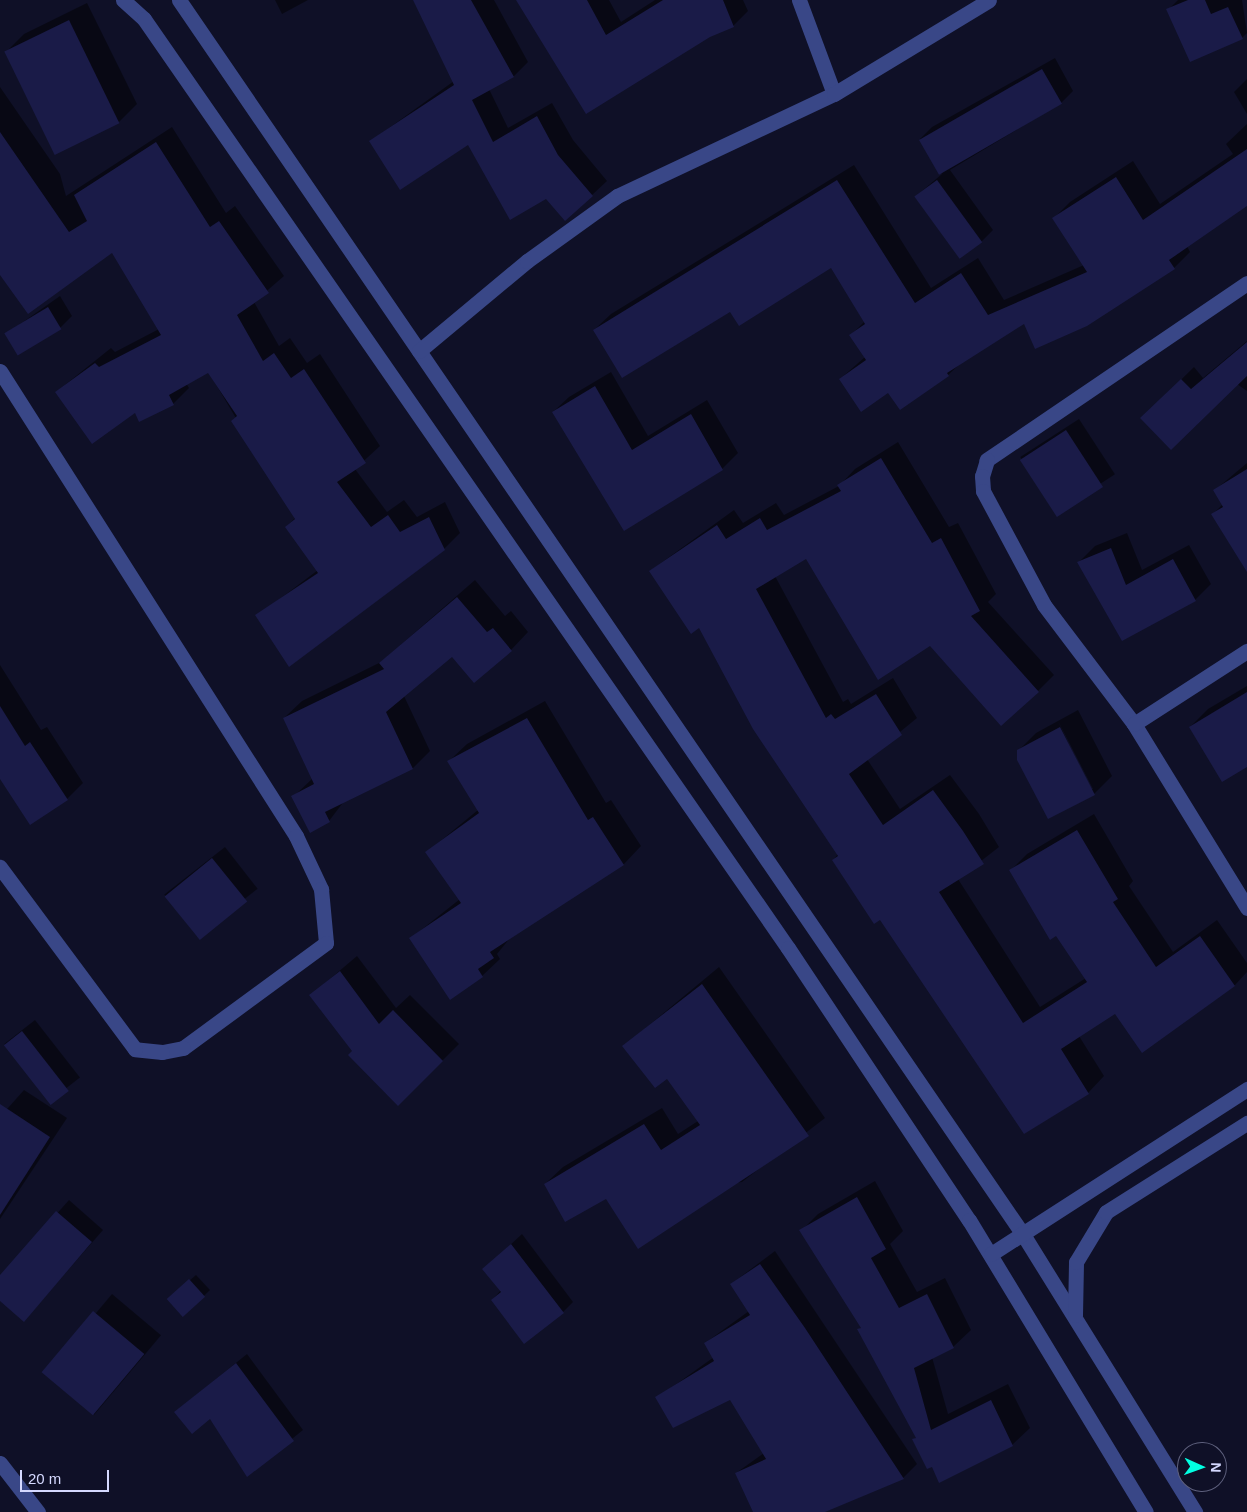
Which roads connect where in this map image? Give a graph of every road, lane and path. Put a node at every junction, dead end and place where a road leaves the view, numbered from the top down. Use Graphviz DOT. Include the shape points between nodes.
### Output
graph roads {
  1 [pos="123,0"];
  2 [pos="179,0"];
  3 [pos="799,0"];
  4 [pos="989,0"];
  5 [pos="834,94"];
  6 [pos="1247,284"];
  7 [pos="419,351"];
  8 [pos="0,371"];
  9 [pos="1247,651"];
  10 [pos="1134,724"];
  11 [pos="0,867"];
  12 [pos="1247,908"];
  13 [pos="1247,1088"];
  14 [pos="1247,1123"];
  15 [pos="1024,1236"];
  16 [pos="991,1254"];
  17 [pos="1075,1315"];
  18 [pos="0,1463"];
  19 [pos="38,1512"];
  20 [pos="1146,1512"];
  21 [pos="1195,1512"];
  1 -- 16 [label="street" via="144,20 788,948"];
  2 -- 7 [label="street"];
  3 -- 5 [label="street"];
  4 -- 5 [label="street"];
  5 -- 7 [label="street" via="618,196 527,261"];
  6 -- 10 [label="street" via="987,460 982,476 983,491 1044,605"];
  7 -- 15 [label="street"];
  8 -- 11 [label="street" via="296,836 321,890 326,943 184,1048 162,1052 135,1048"];
  9 -- 10 [label="street"];
  10 -- 12 [label="street"];
  13 -- 15 [label="street"];
  14 -- 17 [label="street" via="1106,1212 1076,1262"];
  15 -- 16 [label="street"];
  15 -- 17 [label="street"];
  16 -- 20 [label="street"];
  17 -- 21 [label="street"];
  18 -- 19 [label="street"];
}
